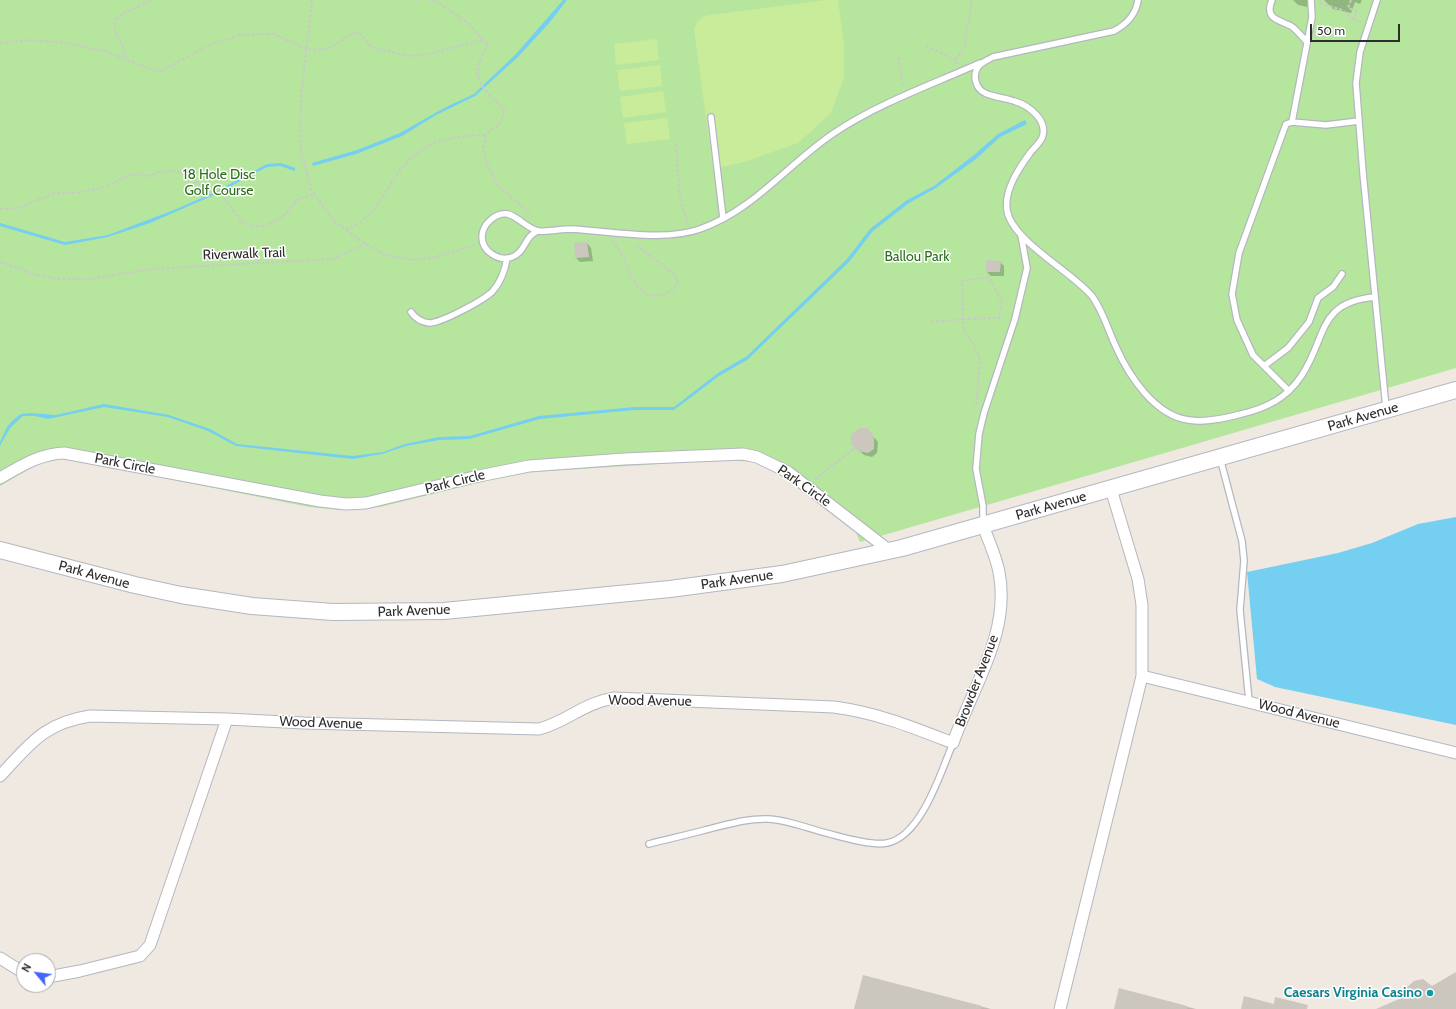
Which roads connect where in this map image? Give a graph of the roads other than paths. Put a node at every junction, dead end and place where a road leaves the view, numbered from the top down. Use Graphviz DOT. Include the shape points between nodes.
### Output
graph roads {
  1 [pos="1138,0"];
  2 [pos="1272,0"];
  3 [pos="1377,0"];
  4 [pos="1313,1"];
  5 [pos="1307,42"];
  6 [pos="982,62"];
  7 [pos="711,117"];
  8 [pos="1359,121"];
  9 [pos="1292,122"];
  10 [pos="723,218"];
  11 [pos="538,231"];
  12 [pos="1021,236"];
  13 [pos="507,258"];
  14 [pos="1342,274"];
  15 [pos="1375,297"];
  16 [pos="411,312"];
  17 [pos="1264,366"];
  18 [pos="1456,390"];
  19 [pos="1288,391"];
  20 [pos="1386,410"];
  21 [pos="1220,458"];
  22 [pos="0,478"];
  23 [pos="1111,489"];
  24 [pos="983,525"];
  25 [pos="0,550"];
  26 [pos="890,551"];
  27 [pos="1142,676"];
  28 [pos="1250,701"];
  29 [pos="227,719"];
  30 [pos="953,743"];
  31 [pos="1456,753"];
  32 [pos="0,776"];
  33 [pos="649,844"];
  34 [pos="0,958"];
  35 [pos="16,968"];
  36 [pos="56,976"];
  37 [pos="1060,1009"];
  1 -- 6 [label="lane" via="1132,17 1114,31 993,57"];
  2 -- 5 [label="lane" via="1272,17 1291,26"];
  3 -- 8 [label="lane" via="1357,67"];
  4 -- 5 [label="lane"];
  5 -- 9 [label="lane"];
  6 -- 10 [label="lane" via="905,95 835,132 744,206"];
  6 -- 12 [label="lane" via="975,76 979,89 1016,101 1028,108 1038,116 1043,129 1038,144 1021,165 1007,199 1009,219"];
  7 -- 10 [label="lane"];
  8 -- 9 [label="lane" via="1326,125"];
  8 -- 15 [label="lane"];
  9 -- 17 [label="lane" via="1284,128 1239,253 1232,294 1237,320 1243,334 1253,355"];
  10 -- 11 [label="lane" via="699,230 667,235 572,230"];
  11 -- 13 [label="lane" via="526,240 522,251"];
  11 -- 13 [label="lane" via="512,216 499,214 492,218 483,230 482,242 494,256"];
  12 -- 19 [label="lane" via="1093,298 1131,374 1168,413 1191,421 1234,416 1269,406"];
  12 -- 24 [label="lane" via="1027,268 1015,319 984,413 980,434 976,469 983,506"];
  13 -- 16 [label="lane" via="500,280 483,299 434,322 421,321"];
  14 -- 17 [label="lane" via="1332,288 1318,298 1309,322 1288,348"];
  15 -- 19 [label="lane" via="1350,301 1330,317 1323,327 1303,374"];
  15 -- 20 [label="lane"];
  17 -- 19 [label="lane"];
  18 -- 20 [label="main road, Park Avenue"];
  20 -- 21 [label="main road, Park Avenue"];
  21 -- 23 [label="main road, Park Avenue"];
  21 -- 28 [label="lane" via="1242,541 1244,561 1240,610"];
  22 -- 26 [label="street, Park Circle" via="37,458 64,453 320,501 366,503 530,466 743,454 757,457 788,472"];
  23 -- 24 [label="main road, Park Avenue"];
  23 -- 27 [label="street" via="1139,585 1143,632"];
  24 -- 26 [label="main road, Park Avenue"];
  24 -- 30 [label="street, Browder Avenue" via="999,570 999,621 981,678"];
  25 -- 26 [label="main road, Park Avenue" via="181,595 295,610 384,613 444,611 721,583 782,574"];
  27 -- 28 [label="street, Wood Avenue"];
  27 -- 37 [label="street"];
  28 -- 31 [label="street, Wood Avenue"];
  29 -- 30 [label="street, Wood Avenue" via="539,729 550,726 590,704 614,698 859,710 884,716"];
  29 -- 32 [label="street, Wood Avenue" via="90,716 74,718 58,724 34,740"];
  29 -- 36 [label="street" via="153,938 146,951 140,956 118,962"];
  30 -- 33 [label="lane" via="913,827 896,840 875,843 768,819 735,823"];
  34 -- 35 [label="street"];
}
